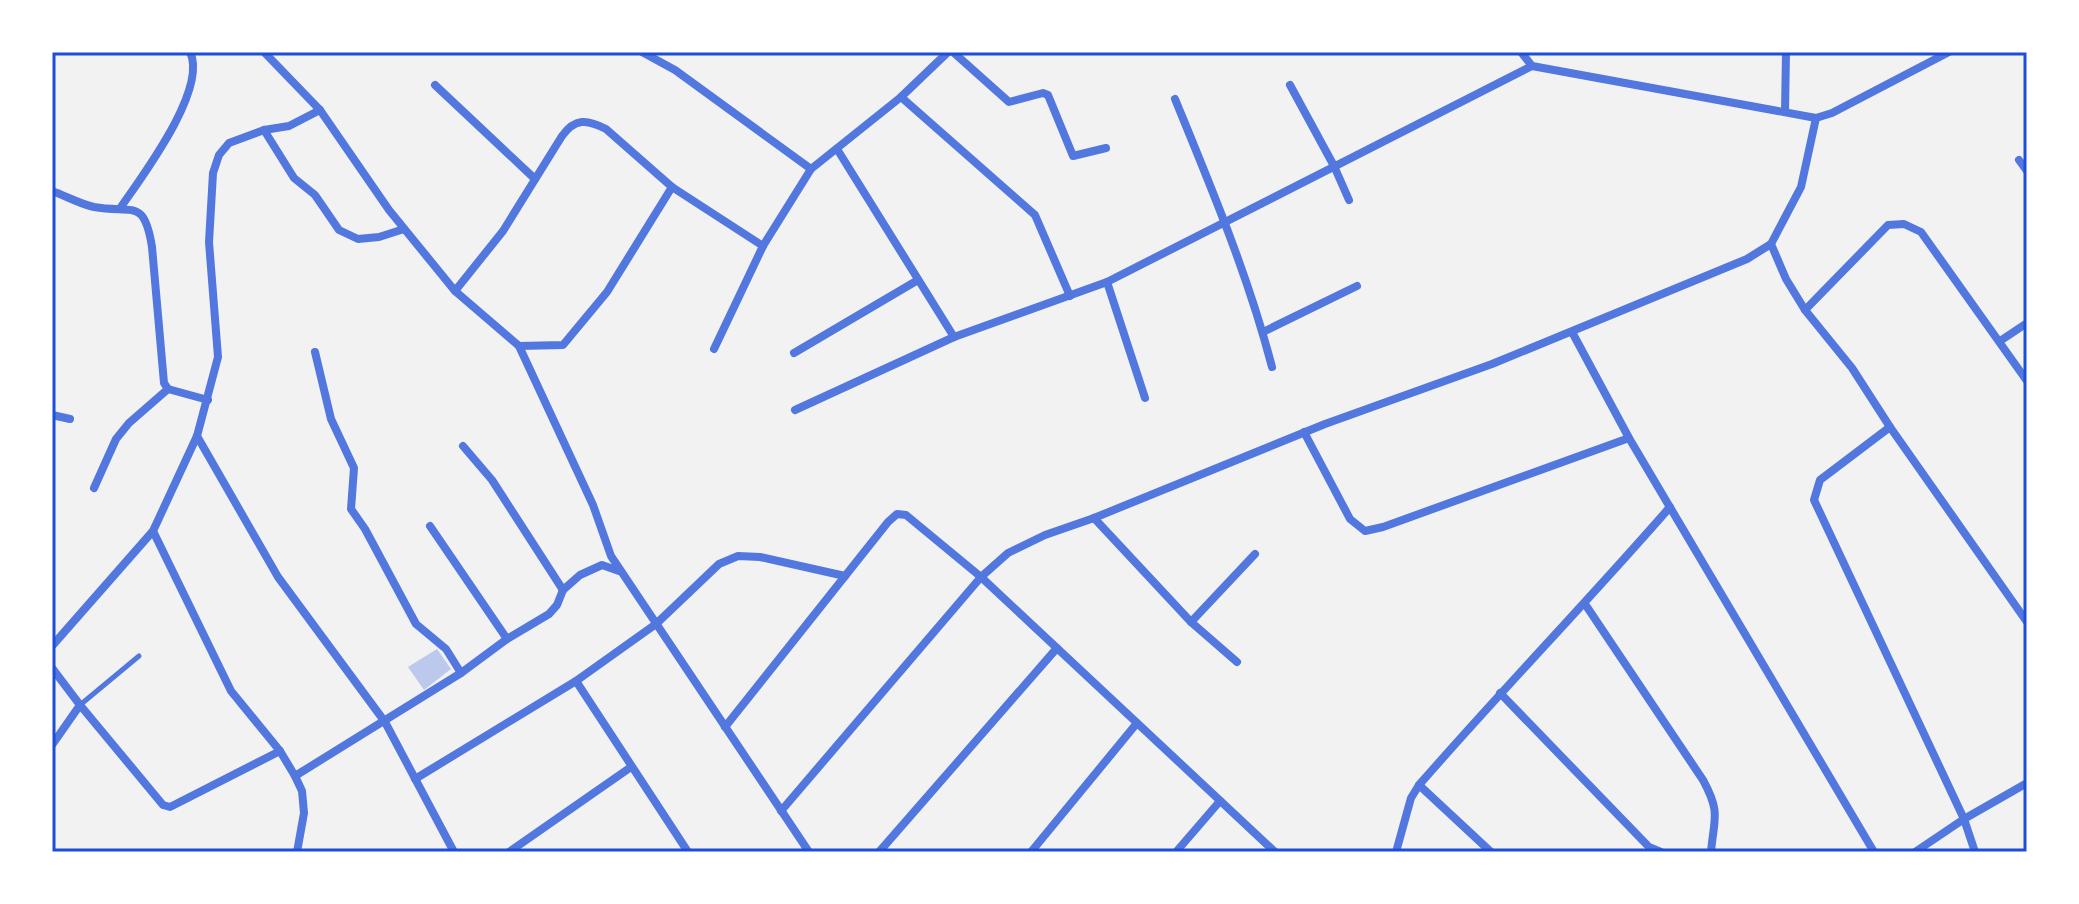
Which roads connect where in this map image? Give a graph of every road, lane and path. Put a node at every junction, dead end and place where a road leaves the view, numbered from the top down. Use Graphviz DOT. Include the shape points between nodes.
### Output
graph roads {
  1 [pos="190,52"];
  2 [pos="264,52"];
  3 [pos="642,52"];
  4 [pos="950,52"];
  5 [pos="1521,52"];
  6 [pos="1786,52"];
  7 [pos="1949,52"];
  8 [pos="1532,66"];
  9 [pos="435,85"];
  10 [pos="1290,85"];
  11 [pos="901,97"];
  12 [pos="1175,99"];
  13 [pos="320,110"];
  14 [pos="1785,112"];
  15 [pos="1816,118"];
  16 [pos="264,130"];
  17 [pos="1106,148"];
  18 [pos="837,149"];
  19 [pos="2019,160"];
  20 [pos="1334,166"];
  21 [pos="811,169"];
  22 [pos="2027,171"];
  23 [pos="535,179"];
  24 [pos="672,187"];
  25 [pos="52,191"];
  26 [pos="1349,200"];
  27 [pos="121,207"];
  28 [pos="1225,221"];
  29 [pos="404,229"];
  30 [pos="1771,244"];
  31 [pos="763,246"];
  32 [pos="918,280"];
  33 [pos="1107,282"];
  34 [pos="1357,286"];
  35 [pos="455,291"];
  36 [pos="1070,296"];
  37 [pos="1805,310"];
  38 [pos="2027,323"];
  39 [pos="1263,332"];
  40 [pos="1572,332"];
  41 [pos="954,337"];
  42 [pos="2000,341"];
  43 [pos="519,346"];
  44 [pos="714,349"];
  45 [pos="315,352"];
  46 [pos="794,353"];
  47 [pos="1272,367"];
  48 [pos="2027,381"];
  49 [pos="168,389"];
  50 [pos="1145,398"];
  51 [pos="208,400"];
  52 [pos="795,410"];
  53 [pos="52,415"];
  54 [pos="70,419"];
  55 [pos="1890,427"];
  56 [pos="1304,432"];
  57 [pos="197,436"];
  58 [pos="1629,438"];
  59 [pos="463,446"];
  60 [pos="94,488"];
  61 [pos="1670,507"];
  62 [pos="1094,518"];
  63 [pos="430,526"];
  64 [pos="153,531"];
  65 [pos="1255,554"];
  66 [pos="620,571"];
  67 [pos="845,576"];
  68 [pos="981,577"];
  69 [pos="563,590"];
  70 [pos="1585,604"];
  71 [pos="1191,622"];
  72 [pos="2027,622"];
  73 [pos="656,624"];
  74 [pos="507,639"];
  75 [pos="52,646"];
  76 [pos="1057,648"];
  77 [pos="139,656"];
  78 [pos="1237,662"];
  79 [pos="52,668"];
  80 [pos="461,673"];
  81 [pos="576,681"];
  82 [pos="1500,693"];
  83 [pos="80,705"];
  84 [pos="385,722"];
  85 [pos="1137,723"];
  86 [pos="725,727"];
  87 [pos="52,745"];
  88 [pos="280,751"];
  89 [pos="631,767"];
  90 [pos="295,776"];
  91 [pos="415,779"];
  92 [pos="2027,783"];
  93 [pos="1419,785"];
  94 [pos="1220,801"];
  95 [pos="781,811"];
  96 [pos="1964,819"];
  97 [pos="297,852"];
  98 [pos="454,852"];
  99 [pos="509,852"];
  100 [pos="688,852"];
  101 [pos="809,852"];
  102 [pos="879,852"];
  103 [pos="1031,852"];
  104 [pos="1176,852"];
  105 [pos="1275,852"];
  106 [pos="1396,852"];
  107 [pos="1491,852"];
  108 [pos="1661,852"];
  109 [pos="1704,852"];
  110 [pos="1710,852"];
  111 [pos="1874,852"];
  112 [pos="1915,852"];
  113 [pos="1975,852"];
  1 -- 27 [label="street" via="192,86 170,132"];
  2 -- 13 [label="street"];
  3 -- 21 [label="street"];
  4 -- 11 [label="street"];
  4 -- 17 [label="street" via="1009,102 1048,95 1073,156"];
  5 -- 8 [label="street"];
  6 -- 14 [label="street"];
  7 -- 15 [label="street"];
  8 -- 14 [label="street"];
  8 -- 20 [label="street"];
  9 -- 23 [label="street"];
  10 -- 20 [label="street"];
  11 -- 18 [label="street"];
  11 -- 36 [label="street" via="1035,215"];
  12 -- 28 [label="street"];
  13 -- 16 [label="street" via="289,126"];
  13 -- 29 [label="street"];
  14 -- 15 [label="street"];
  15 -- 30 [label="street" via="1801,187"];
  16 -- 29 [label="street" via="294,178 315,195 339,230 358,239"];
  16 -- 51 [label="street" via="229,143 213,173 209,242 218,357"];
  18 -- 21 [label="street"];
  18 -- 32 [label="street"];
  19 -- 22 [label="street"];
  20 -- 26 [label="street"];
  20 -- 28 [label="street"];
  21 -- 31 [label="street"];
  23 -- 24 [label="street" via="569,126 581,121 606,129"];
  23 -- 35 [label="street" via="503,231"];
  24 -- 31 [label="street"];
  24 -- 43 [label="street" via="607,292 563,345"];
  25 -- 27 [label="street" via="96,207"];
  27 -- 49 [label="street" via="143,216 149,226"];
  28 -- 33 [label="street"];
  28 -- 39 [label="street"];
  29 -- 35 [label="street"];
  30 -- 37 [label="street"];
  30 -- 40 [label="street" via="1747,259"];
  31 -- 44 [label="street"];
  32 -- 41 [label="street"];
  32 -- 46 [label="street"];
  33 -- 36 [label="street"];
  33 -- 50 [label="street"];
  34 -- 39 [label="street"];
  35 -- 43 [label="street"];
  36 -- 41 [label="street"];
  37 -- 42 [label="street" via="1888,225 1904,224 1921,232"];
  37 -- 55 [label="street"];
  38 -- 42 [label="street"];
  39 -- 47 [label="street"];
  40 -- 56 [label="street"];
  40 -- 58 [label="street"];
  41 -- 52 [label="street"];
  42 -- 48 [label="street"];
  43 -- 66 [label="street"];
  45 -- 80 [label="street" via="331,419 354,468 351,509 416,624 446,649"];
  49 -- 51 [label="street"];
  49 -- 60 [label="street" via="116,439"];
  51 -- 57 [label="street"];
  53 -- 54 [label="street"];
  55 -- 72 [label="street"];
  55 -- 96 [label="street" via="1820,480 1814,500"];
  56 -- 58 [label="street" via="1350,519 1365,531"];
  56 -- 62 [label="street"];
  57 -- 64 [label="street"];
  57 -- 84 [label="street" via="278,577"];
  58 -- 61 [label="street"];
  59 -- 69 [label="street" via="492,480"];
  61 -- 70 [label="street"];
  61 -- 111 [label="street"];
  62 -- 68 [label="street" via="1008,553"];
  62 -- 71 [label="street"];
  63 -- 74 [label="street"];
  64 -- 75 [label="street"];
  64 -- 88 [label="street" via="231,691"];
  65 -- 71 [label="street"];
  66 -- 69 [label="street" via="602,565"];
  66 -- 73 [label="street"];
  67 -- 68 [label="street" via="897,514 906,515"];
  67 -- 73 [label="street" via="738,556 719,564"];
  67 -- 86 [label="street"];
  68 -- 76 [label="street"];
  68 -- 95 [label="street"];
  69 -- 74 [label="street" via="549,614"];
  70 -- 82 [label="street"];
  70 -- 110 [label="street" via="1715,802"];
  71 -- 78 [label="street"];
  73 -- 81 [label="street"];
  73 -- 86 [label="street"];
  74 -- 80 [label="street"];
  76 -- 85 [label="street"];
  76 -- 102 [label="street"];
  77 -- 83 [label="lane"];
  79 -- 83 [label="street"];
  80 -- 84 [label="street"];
  81 -- 89 [label="street"];
  81 -- 91 [label="street"];
  82 -- 93 [label="street"];
  82 -- 108 [label="street" via="1649,847"];
  83 -- 87 [label="street"];
  83 -- 88 [label="street" via="170,807"];
  84 -- 90 [label="street"];
  84 -- 91 [label="street"];
  85 -- 94 [label="street"];
  85 -- 103 [label="street"];
  86 -- 95 [label="street"];
  88 -- 90 [label="street"];
  89 -- 99 [label="street"];
  89 -- 100 [label="street"];
  90 -- 97 [label="street" via="304,813"];
  91 -- 98 [label="street"];
  92 -- 96 [label="street"];
  93 -- 106 [label="street"];
  93 -- 107 [label="street"];
  94 -- 104 [label="street"];
  94 -- 105 [label="street"];
  95 -- 101 [label="street"];
  96 -- 112 [label="street"];
  96 -- 113 [label="street"];
  109 -- 110 [label="street"];
}
